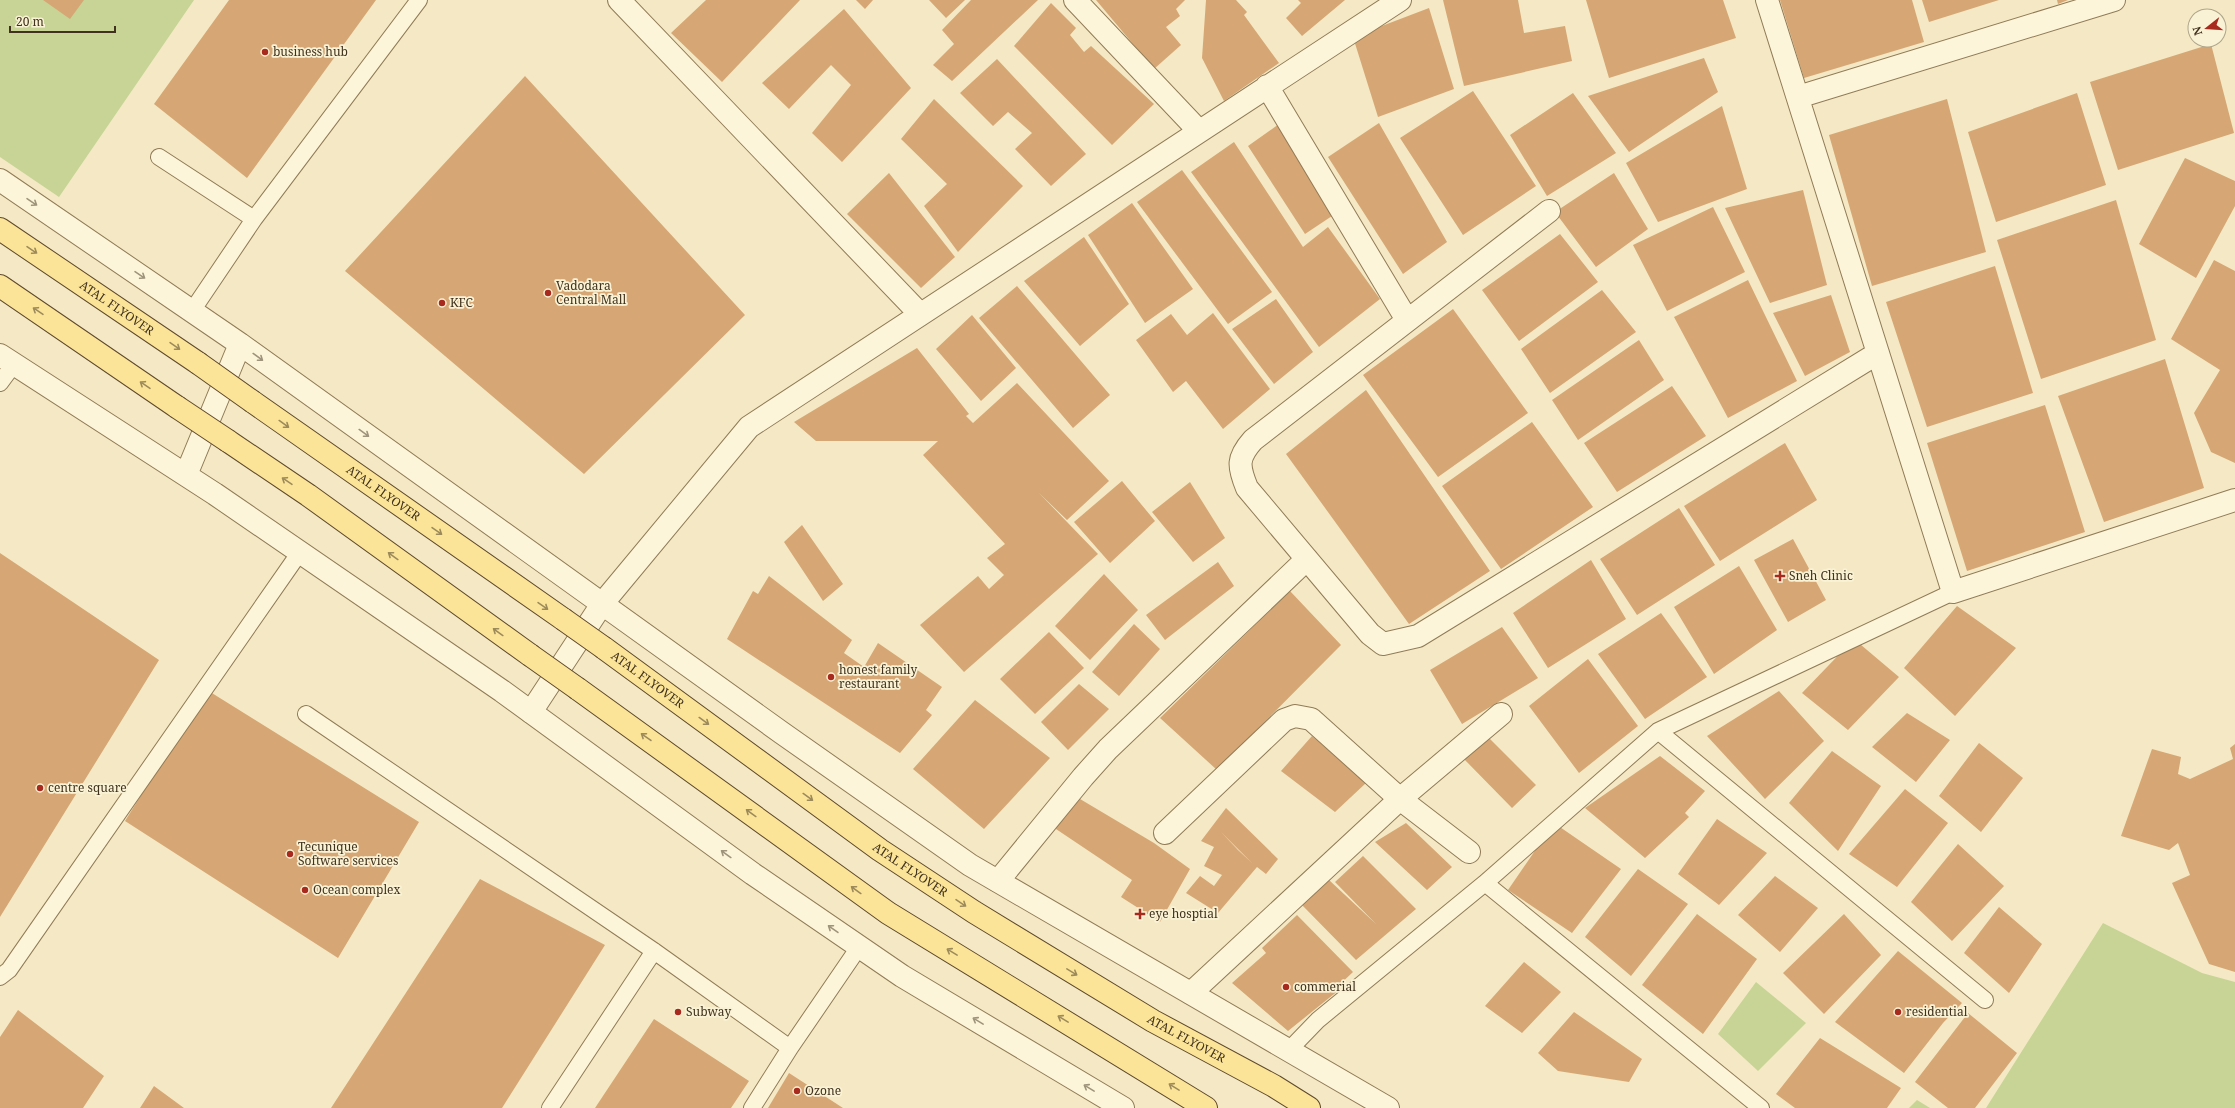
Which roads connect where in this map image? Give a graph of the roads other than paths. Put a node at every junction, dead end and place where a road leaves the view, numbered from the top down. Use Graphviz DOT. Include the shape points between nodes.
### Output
graph roads {
  1 [pos="419,0"];
  2 [pos="620,0"];
  3 [pos="1075,0"];
  4 [pos="1400,0"];
  5 [pos="1767,0"];
  6 [pos="2114,0"];
  7 [pos="1267,86"];
  8 [pos="1798,97"];
  9 [pos="1199,131"];
  10 [pos="159,157"];
  11 [pos="0,180"];
  12 [pos="1549,211"];
  13 [pos="254,219"];
  14 [pos="0,229"];
  15 [pos="0,286"];
  16 [pos="192,311"];
  17 [pos="920,314"];
  18 [pos="1408,320"];
  19 [pos="240,344"];
  20 [pos="1878,353"];
  21 [pos="7,359"];
  22 [pos="0,383"];
  23 [pos="186,475"];
  24 [pos="2235,500"];
  25 [pos="300,552"];
  26 [pos="1307,559"];
  27 [pos="1953,592"];
  28 [pos="602,604"];
  29 [pos="531,712"];
  30 [pos="306,714"];
  31 [pos="1501,714"];
  32 [pos="1658,731"];
  33 [pos="1400,799"];
  34 [pos="1165,833"];
  35 [pos="1469,852"];
  36 [pos="998,881"];
  37 [pos="1485,883"];
  38 [pos="859,947"];
  39 [pos="654,951"];
  40 [pos="0,977"];
  41 [pos="1191,993"];
  42 [pos="1985,1000"];
  43 [pos="790,1048"];
  44 [pos="1288,1050"];
  45 [pos="550,1108"];
  46 [pos="752,1108"];
  47 [pos="1123,1108"];
  48 [pos="1206,1108"];
  49 [pos="1309,1108"];
  50 [pos="1388,1108"];
  51 [pos="1761,1108"];
  1 -- 13 [label="lane"];
  2 -- 17 [label="street"];
  3 -- 9 [label="street"];
  4 -- 7 [label="street"];
  5 -- 8 [label="street"];
  6 -- 8 [label="street"];
  7 -- 9 [label="street"];
  7 -- 18 [label="street"];
  8 -- 20 [label="street"];
  9 -- 17 [label="street"];
  10 -- 13 [label="lane"];
  11 -- 16 [label="street, one-way"];
  12 -- 18 [label="street"];
  13 -- 16 [label="lane"];
  14 -- 49 [label="main road, ATAL FLYOVER, one-way, bridge" via="172,344 604,648 880,850 974,912 1153,1021 1274,1086"];
  48 -- 15 [label="main road, one-way, bridge" via="888,913 314,500"];
  16 -- 19 [label="street"];
  17 -- 28 [label="street" via="749,427"];
  18 -- 26 [label="street" via="1253,440 1242,452 1240,470 1247,488"];
  19 -- 23 [label="street"];
  19 -- 28 [label="street, one-way"];
  20 -- 26 [label="street" via="1418,636 1383,644 1370,634"];
  20 -- 27 [label="street"];
  21 -- 22 [label="lane"];
  21 -- 23 [label="street"];
  23 -- 25 [label="street"];
  24 -- 27 [label="street"];
  25 -- 29 [label="street"];
  25 -- 40 [label="lane" via="14,963"];
  26 -- 36 [label="street" via="1108,749"];
  27 -- 32 [label="lane"];
  28 -- 29 [label="street"];
  28 -- 36 [label="street" via="957,856"];
  38 -- 29 [label="street, one-way" via="753,874"];
  30 -- 39 [label="lane"];
  31 -- 33 [label="street"];
  32 -- 37 [label="lane"];
  32 -- 42 [label="lane"];
  33 -- 34 [label="street" via="1312,719 1295,716 1284,720"];
  33 -- 35 [label="street"];
  33 -- 41 [label="street"];
  36 -- 41 [label="street"];
  37 -- 44 [label="lane" via="1318,1020"];
  37 -- 51 [label="lane"];
  38 -- 43 [label="lane"];
  47 -- 38 [label="street, one-way" via="908,980"];
  39 -- 43 [label="lane"];
  39 -- 45 [label="lane"];
  41 -- 44 [label="street"];
  43 -- 46 [label="lane"];
  44 -- 50 [label="street"];
}
